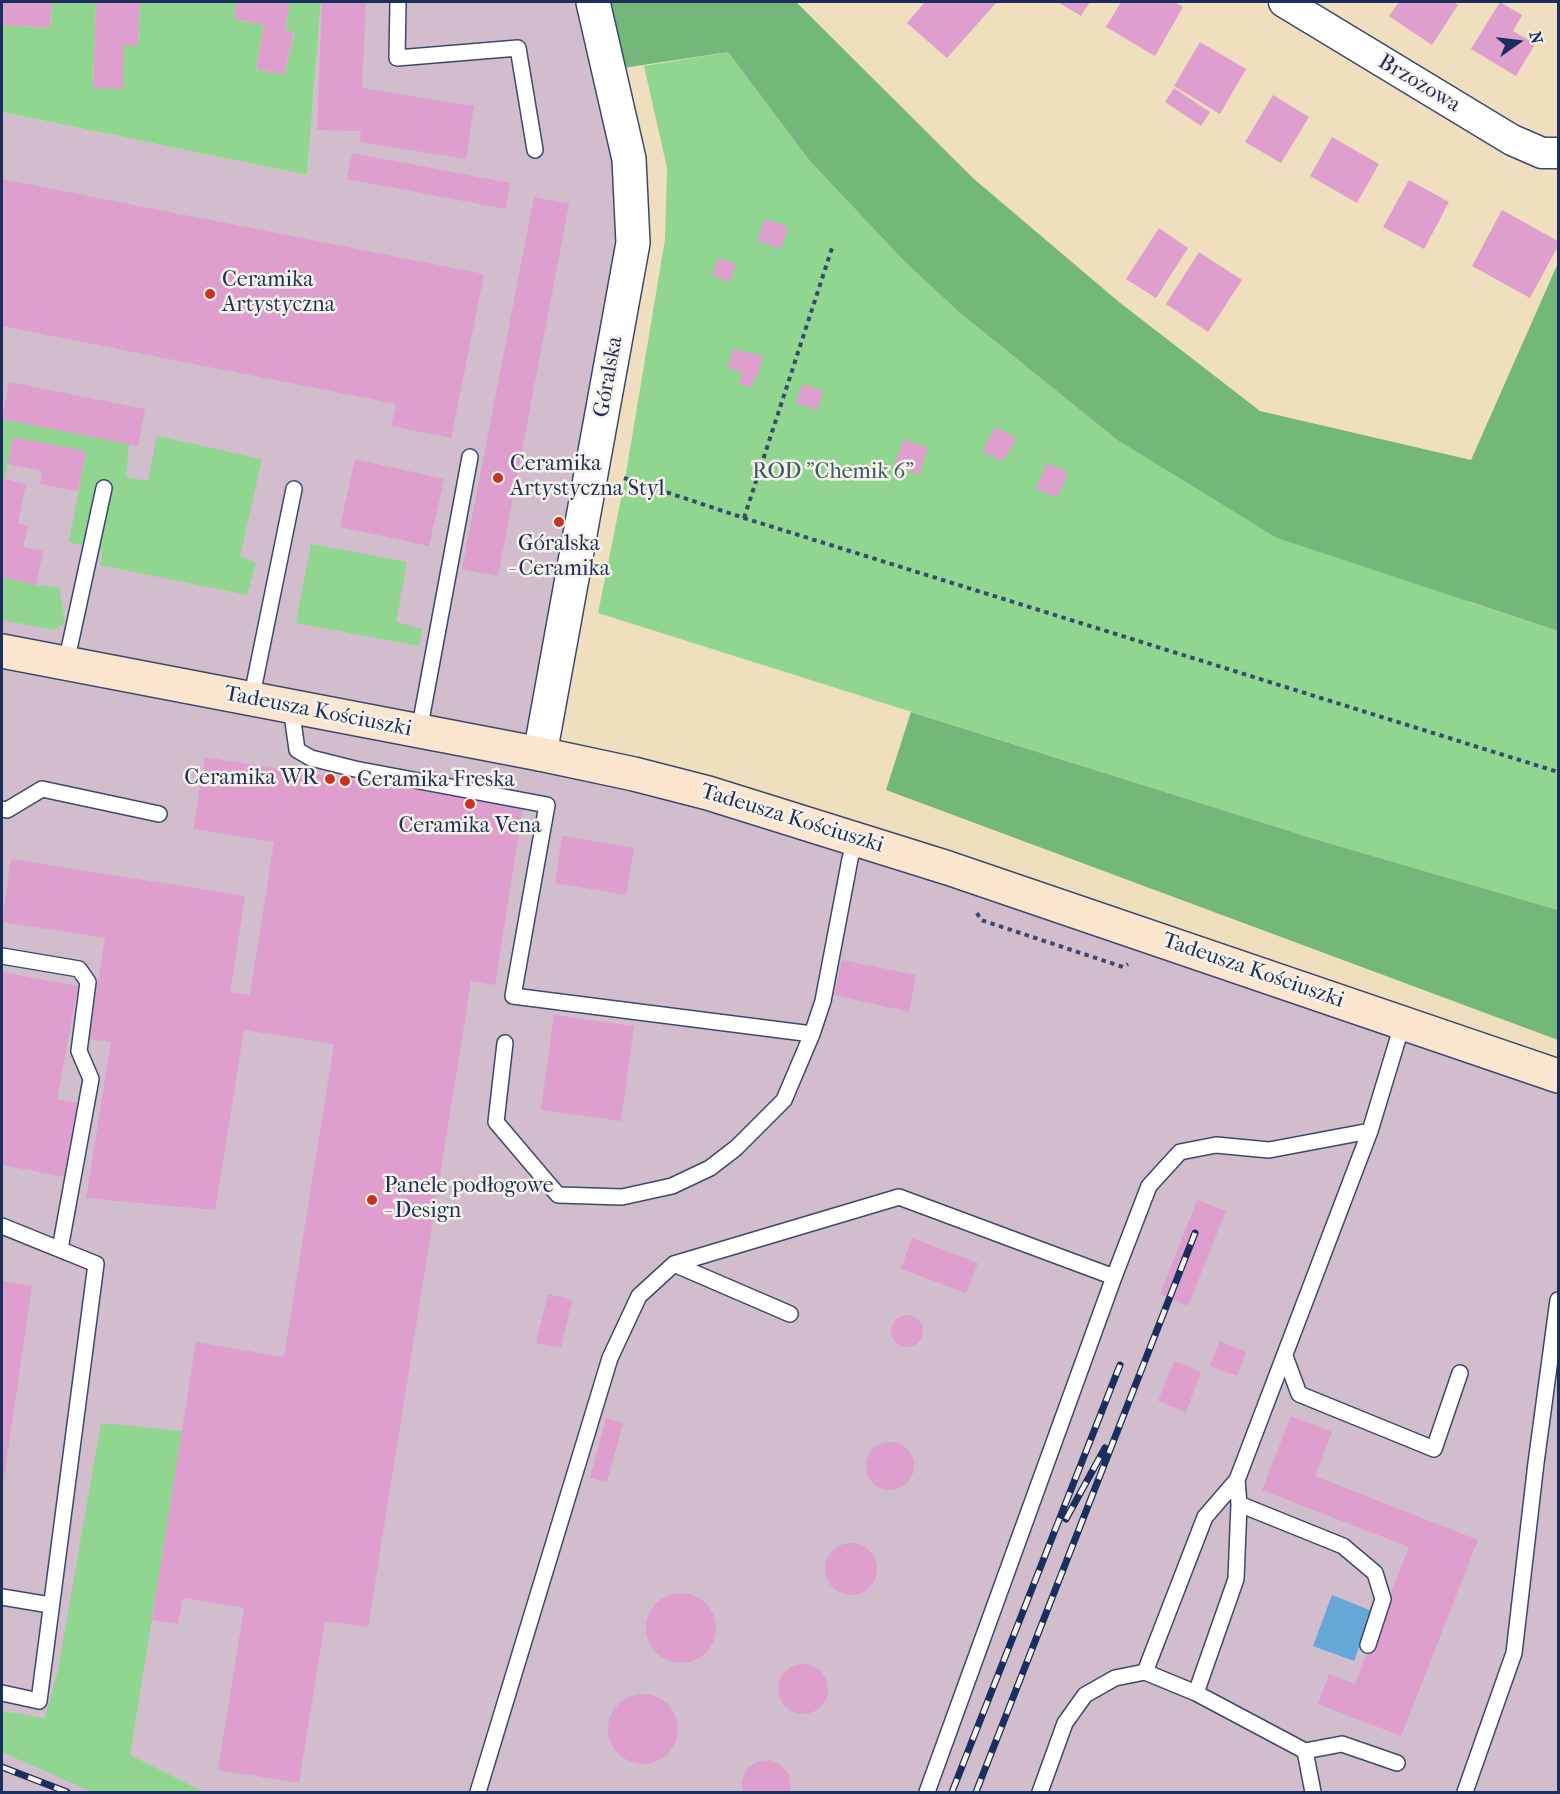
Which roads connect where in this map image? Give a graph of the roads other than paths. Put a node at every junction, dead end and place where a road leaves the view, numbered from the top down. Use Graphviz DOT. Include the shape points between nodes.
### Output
graph roads {
  1 [pos="398,2"];
  2 [pos="593,2"];
  3 [pos="1284,2"];
  4 [pos="535,150"];
  5 [pos="1558,153"];
  6 [pos="470,457"];
  7 [pos="104,488"];
  8 [pos="294,489"];
  9 [pos="2,651"];
  10 [pos="66,663"];
  11 [pos="251,700"];
  12 [pos="291,707"];
  13 [pos="419,731"];
  14 [pos="540,754"];
  15 [pos="2,809"];
  16 [pos="159,814"];
  17 [pos="856,838"];
  18 [pos="2,956"];
  19 [pos="1403,1022"];
  20 [pos="812,1034"];
  21 [pos="505,1043"];
  22 [pos="1558,1076"];
  23 [pos="1370,1131"];
  24 [pos="2,1226"];
  25 [pos="60,1249"];
  26 [pos="674,1264"];
  27 [pos="1114,1276"];
  28 [pos="1558,1300"];
  29 [pos="790,1314"];
  30 [pos="1285,1356"];
  31 [pos="1460,1373"];
  32 [pos="1237,1480"];
  33 [pos="1239,1504"];
  34 [pos="2,1597"];
  35 [pos="50,1605"];
  36 [pos="1368,1645"];
  37 [pos="1145,1672"];
  38 [pos="2,1693"];
  39 [pos="1196,1693"];
  40 [pos="1305,1751"];
  41 [pos="1397,1763"];
  42 [pos="478,1792"];
  43 [pos="927,1792"];
  44 [pos="1040,1792"];
  45 [pos="1313,1792"];
  46 [pos="1465,1792"];
  1 -- 4 [label="lane" via="397,58 518,48"];
  2 -- 14 [label="street, Góralska" via="629,159 633,243"];
  3 -- 5 [label="street, Brzozowa" via="1512,140 1542,153"];
  6 -- 13 [label="lane"];
  7 -- 10 [label="lane"];
  8 -- 11 [label="lane"];
  9 -- 10 [label="main road, Tadeusza Kościuszki"];
  10 -- 11 [label="main road, Tadeusza Kościuszki"];
  11 -- 12 [label="main road, Tadeusza Kościuszki"];
  12 -- 13 [label="main road, Tadeusza Kościuszki"];
  12 -- 20 [label="lane" via="297,750 311,758 547,805 513,996"];
  13 -- 14 [label="main road, Tadeusza Kościuszki"];
  14 -- 17 [label="main road, Tadeusza Kościuszki" via="708,793"];
  15 -- 16 [label="lane" via="7,810 42,789"];
  17 -- 19 [label="main road, Tadeusza Kościuszki"];
  17 -- 20 [label="lane" via="823,1001"];
  18 -- 25 [label="lane" via="79,969 88,982 79,1051 91,1079"];
  19 -- 22 [label="main road, Tadeusza Kościuszki"];
  19 -- 23 [label="lane"];
  20 -- 21 [label="lane" via="784,1100 736,1148 710,1168 672,1186 622,1197 558,1195 496,1122"];
  23 -- 27 [label="lane" via="1269,1150 1216,1145 1180,1152 1149,1186"];
  23 -- 30 [label="lane"];
  24 -- 25 [label="lane"];
  25 -- 35 [label="lane" via="96,1264"];
  26 -- 27 [label="lane" via="899,1197"];
  26 -- 29 [label="lane"];
  26 -- 42 [label="lane" via="639,1296 610,1358"];
  27 -- 43 [label="lane"];
  28 -- 46 [label="lane" via="1514,1653"];
  30 -- 31 [label="lane" via="1299,1394 1434,1449"];
  30 -- 32 [label="lane"];
  32 -- 33 [label="lane"];
  32 -- 37 [label="lane" via="1205,1517"];
  33 -- 36 [label="lane" via="1343,1546 1375,1573 1383,1599"];
  33 -- 39 [label="lane" via="1236,1579"];
  34 -- 35 [label="lane"];
  35 -- 38 [label="lane" via="39,1701"];
  37 -- 39 [label="lane"];
  37 -- 44 [label="lane" via="1115,1678 1085,1695 1065,1723"];
  39 -- 40 [label="lane"];
  40 -- 41 [label="lane" via="1342,1744"];
  40 -- 45 [label="lane"];
}
